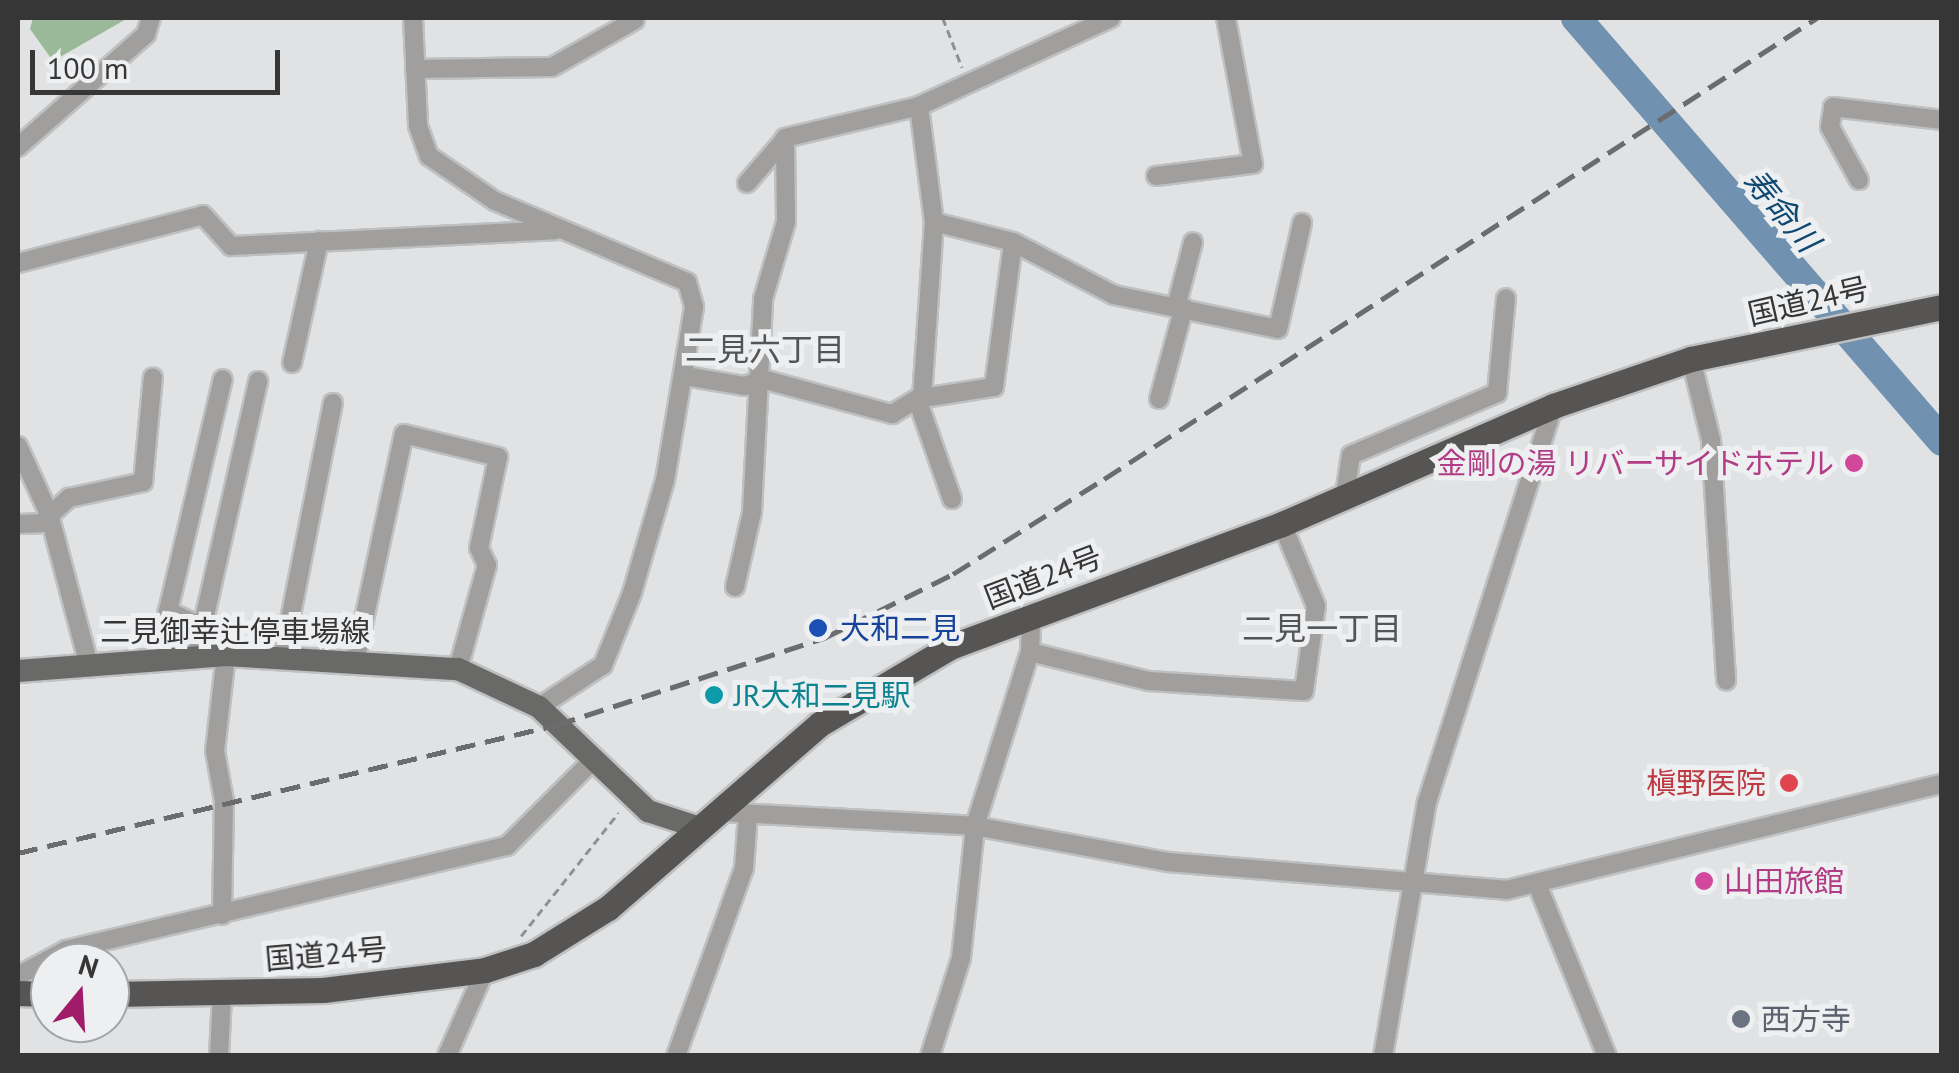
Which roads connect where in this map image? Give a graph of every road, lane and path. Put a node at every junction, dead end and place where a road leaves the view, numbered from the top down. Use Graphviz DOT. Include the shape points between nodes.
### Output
graph roads {
  1 [pos="152,18"];
  2 [pos="414,18"];
  3 [pos="943,18"];
  4 [pos="1111,18"];
  5 [pos="1226,18"];
  6 [pos="634,20"];
  7 [pos="415,70"];
  8 [pos="970,88"];
  9 [pos="919,106"];
  10 [pos="1942,120"];
  11 [pos="27,130"];
  12 [pos="785,138"];
  13 [pos="18,147"];
  14 [pos="1156,176"];
  15 [pos="1860,180"];
  16 [pos="746,183"];
  17 [pos="934,222"];
  18 [pos="1302,223"];
  19 [pos="562,229"];
  20 [pos="319,242"];
  21 [pos="1013,242"];
  22 [pos="1194,242"];
  23 [pos="18,263"];
  24 [pos="1506,298"];
  25 [pos="1180,307"];
  26 [pos="1942,307"];
  27 [pos="1691,359"];
  28 [pos="292,363"];
  29 [pos="685,376"];
  30 [pos="153,377"];
  31 [pos="762,378"];
  32 [pos="223,379"];
  33 [pos="258,381"];
  34 [pos="920,399"];
  35 [pos="1159,399"];
  36 [pos="333,403"];
  37 [pos="1553,406"];
  38 [pos="18,446"];
  39 [pos="1345,495"];
  40 [pos="952,500"];
  41 [pos="49,514"];
  42 [pos="18,524"];
  43 [pos="1282,524"];
  44 [pos="735,587"];
  45 [pos="1032,615"];
  46 [pos="202,627"];
  47 [pos="1030,652"];
  48 [pos="196,655"];
  49 [pos="226,655"];
  50 [pos="282,655"];
  51 [pos="356,657"];
  52 [pos="88,662"];
  53 [pos="458,669"];
  54 [pos="18,671"];
  55 [pos="1726,681"];
  56 [pos="539,707"];
  57 [pos="592,761"];
  58 [pos="1942,784"];
  59 [pos="632,797"];
  60 [pos="748,814"];
  61 [pos="710,820"];
  62 [pos="975,826"];
  63 [pos="1413,881"];
  64 [pos="1537,884"];
  65 [pos="222,915"];
  66 [pos="496,967"];
  67 [pos="18,976"];
  68 [pos="130,994"];
  69 [pos="222,994"];
  70 [pos="219,1056"];
  71 [pos="448,1056"];
  72 [pos="676,1056"];
  73 [pos="930,1056"];
  74 [pos="1383,1056"];
  75 [pos="1607,1056"];
  1 -- 11 [label="street" via="146,34"];
  2 -- 7 [label="street"];
  3 -- 8 [label="path"];
  4 -- 8 [label="street"];
  5 -- 14 [label="street" via="1253,164"];
  6 -- 7 [label="street" via="552,67"];
  7 -- 19 [label="street" via="429,156 496,201"];
  8 -- 9 [label="street"];
  9 -- 12 [label="street"];
  9 -- 17 [label="street"];
  10 -- 15 [label="street" via="1833,107 1830,127"];
  11 -- 13 [label="street"];
  12 -- 16 [label="street"];
  12 -- 31 [label="street" via="786,222 763,299"];
  17 -- 21 [label="street"];
  17 -- 34 [label="street"];
  18 -- 25 [label="street" via="1278,328"];
  19 -- 20 [label="street"];
  19 -- 29 [label="street" via="686,282 694,307"];
  20 -- 23 [label="street" via="231,246 203,215"];
  20 -- 28 [label="street"];
  21 -- 25 [label="street" via="1114,294"];
  21 -- 34 [label="street" via="994,387"];
  22 -- 25 [label="street"];
  24 -- 39 [label="street" via="1496,393 1351,455"];
  25 -- 35 [label="street"];
  26 -- 27 [label="highway, 国道24号"];
  27 -- 37 [label="highway, 国道24号"];
  27 -- 55 [label="street" via="1711,440"];
  29 -- 31 [label="street" via="744,386"];
  29 -- 56 [label="street" via="664,480 603,665"];
  30 -- 41 [label="street" via="143,482 69,498"];
  31 -- 34 [label="street" via="892,414"];
  31 -- 44 [label="street" via="752,512"];
  32 -- 46 [label="street" via="168,610"];
  33 -- 46 [label="street"];
  34 -- 40 [label="street"];
  36 -- 50 [label="street"];
  37 -- 39 [label="highway, 国道24号"];
  37 -- 63 [label="street" via="1548,447 1434,773"];
  38 -- 41 [label="street"];
  39 -- 43 [label="highway, 国道24号"];
  41 -- 42 [label="street"];
  41 -- 52 [label="street"];
  43 -- 45 [label="highway, 国道24号"];
  43 -- 47 [label="street" via="1316,606 1304,690 1149,681"];
  45 -- 47 [label="street"];
  45 -- 61 [label="highway, 国道24号" via="950,647 820,724"];
  46 -- 48 [label="street"];
  47 -- 62 [label="street"];
  48 -- 49 [label="main road, 二見御幸辻停車場線"];
  48 -- 52 [label="main road, 二見御幸辻停車場線"];
  49 -- 50 [label="main road, 二見御幸辻停車場線"];
  49 -- 65 [label="street" via="215,751 224,800"];
  50 -- 51 [label="main road, 二見御幸辻停車場線"];
  51 -- 53 [label="main road, 二見御幸辻停車場線"];
  51 -- 53 [label="street" via="404,434 498,457 479,548 486,565"];
  52 -- 54 [label="main road, 二見御幸辻停車場線"];
  53 -- 56 [label="main road, 二見御幸辻停車場線"];
  56 -- 57 [label="main road, 二見御幸辻停車場線"];
  57 -- 59 [label="main road, 二見御幸辻停車場線"];
  57 -- 65 [label="street" via="507,846"];
  58 -- 64 [label="street"];
  59 -- 61 [label="main road, 二見御幸辻停車場線"];
  59 -- 66 [label="path"];
  60 -- 61 [label="street"];
  60 -- 62 [label="street"];
  60 -- 72 [label="street" via="744,868"];
  61 -- 66 [label="highway, 国道24号" via="573,934"];
  62 -- 63 [label="street" via="1168,862"];
  62 -- 73 [label="street" via="969,922"];
  63 -- 64 [label="street" via="1476,890"];
  63 -- 74 [label="street"];
  64 -- 75 [label="street"];
  65 -- 67 [label="street" via="66,950"];
  66 -- 69 [label="highway, 国道24号"];
  66 -- 71 [label="street"];
  68 -- 69 [label="highway, 国道24号"];
  69 -- 70 [label="street"];
}
